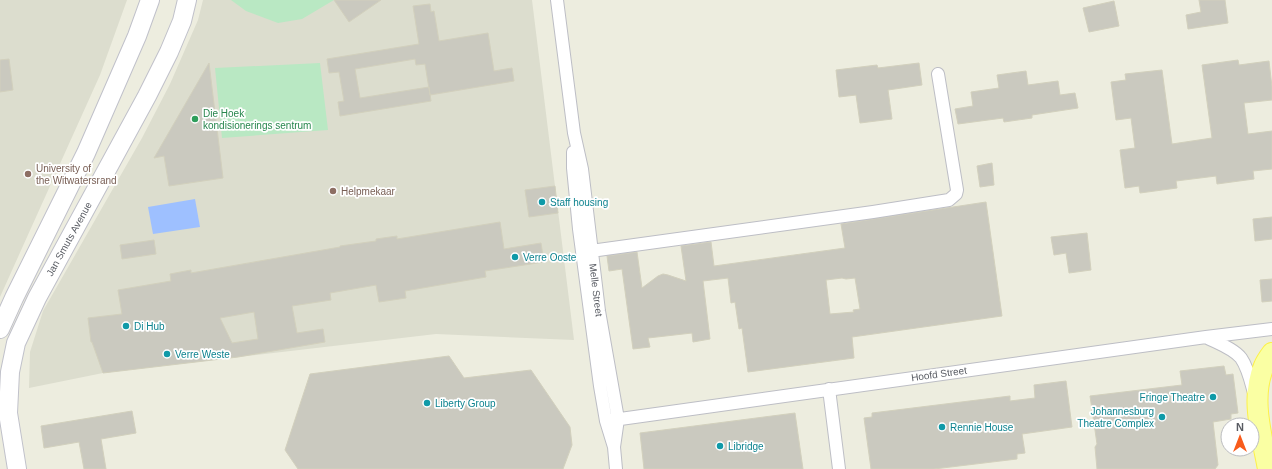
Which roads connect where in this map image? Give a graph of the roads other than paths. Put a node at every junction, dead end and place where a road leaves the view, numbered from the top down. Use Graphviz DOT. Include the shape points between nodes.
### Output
graph roads {
  1 [pos="150,0"];
  2 [pos="187,0"];
  3 [pos="557,0"];
  4 [pos="938,74"];
  5 [pos="574,133"];
  6 [pos="592,251"];
  7 [pos="0,329"];
  8 [pos="1272,329"];
  9 [pos="1206,336"];
  10 [pos="1272,353"];
  11 [pos="829,389"];
  12 [pos="1257,406"];
  13 [pos="618,419"];
  14 [pos="606,421"];
  15 [pos="614,447"];
  16 [pos="17,469"];
  17 [pos="616,469"];
  18 [pos="839,469"];
  19 [pos="1268,469"];
  1 -- 7 [label="main road" via="86,153"];
  2 -- 16 [label="main road, Jan Smuts Avenue" via="182,21 169,52 36,298 16,343 10,372 8,413"];
  3 -- 5 [label="street, Melle Street"];
  4 -- 6 [label="street" via="957,190 949,200"];
  5 -- 6 [label="street, Melle Street" via="582,169"];
  5 -- 14 [label="street, Melle Street" via="573,168 579,229"];
  6 -- 13 [label="street, Melle Street" via="599,311"];
  8 -- 9 [label="street, Hoofd Street"];
  9 -- 11 [label="street, Hoofd Street"];
  9 -- 12 [label="street" via="1240,358 1249,375"];
  10 -- 12 [label="main road" via="1264,366 1260,380"];
  11 -- 13 [label="street, Hoofd Street"];
  11 -- 18 [label="street"];
  12 -- 19 [label="main road"];
  13 -- 14 [label="street, Hoofd Street"];
  13 -- 15 [label="street, Melle Street"];
  14 -- 15 [label="street, Melle Street"];
  15 -- 17 [label="street, Melle Street"];
}
